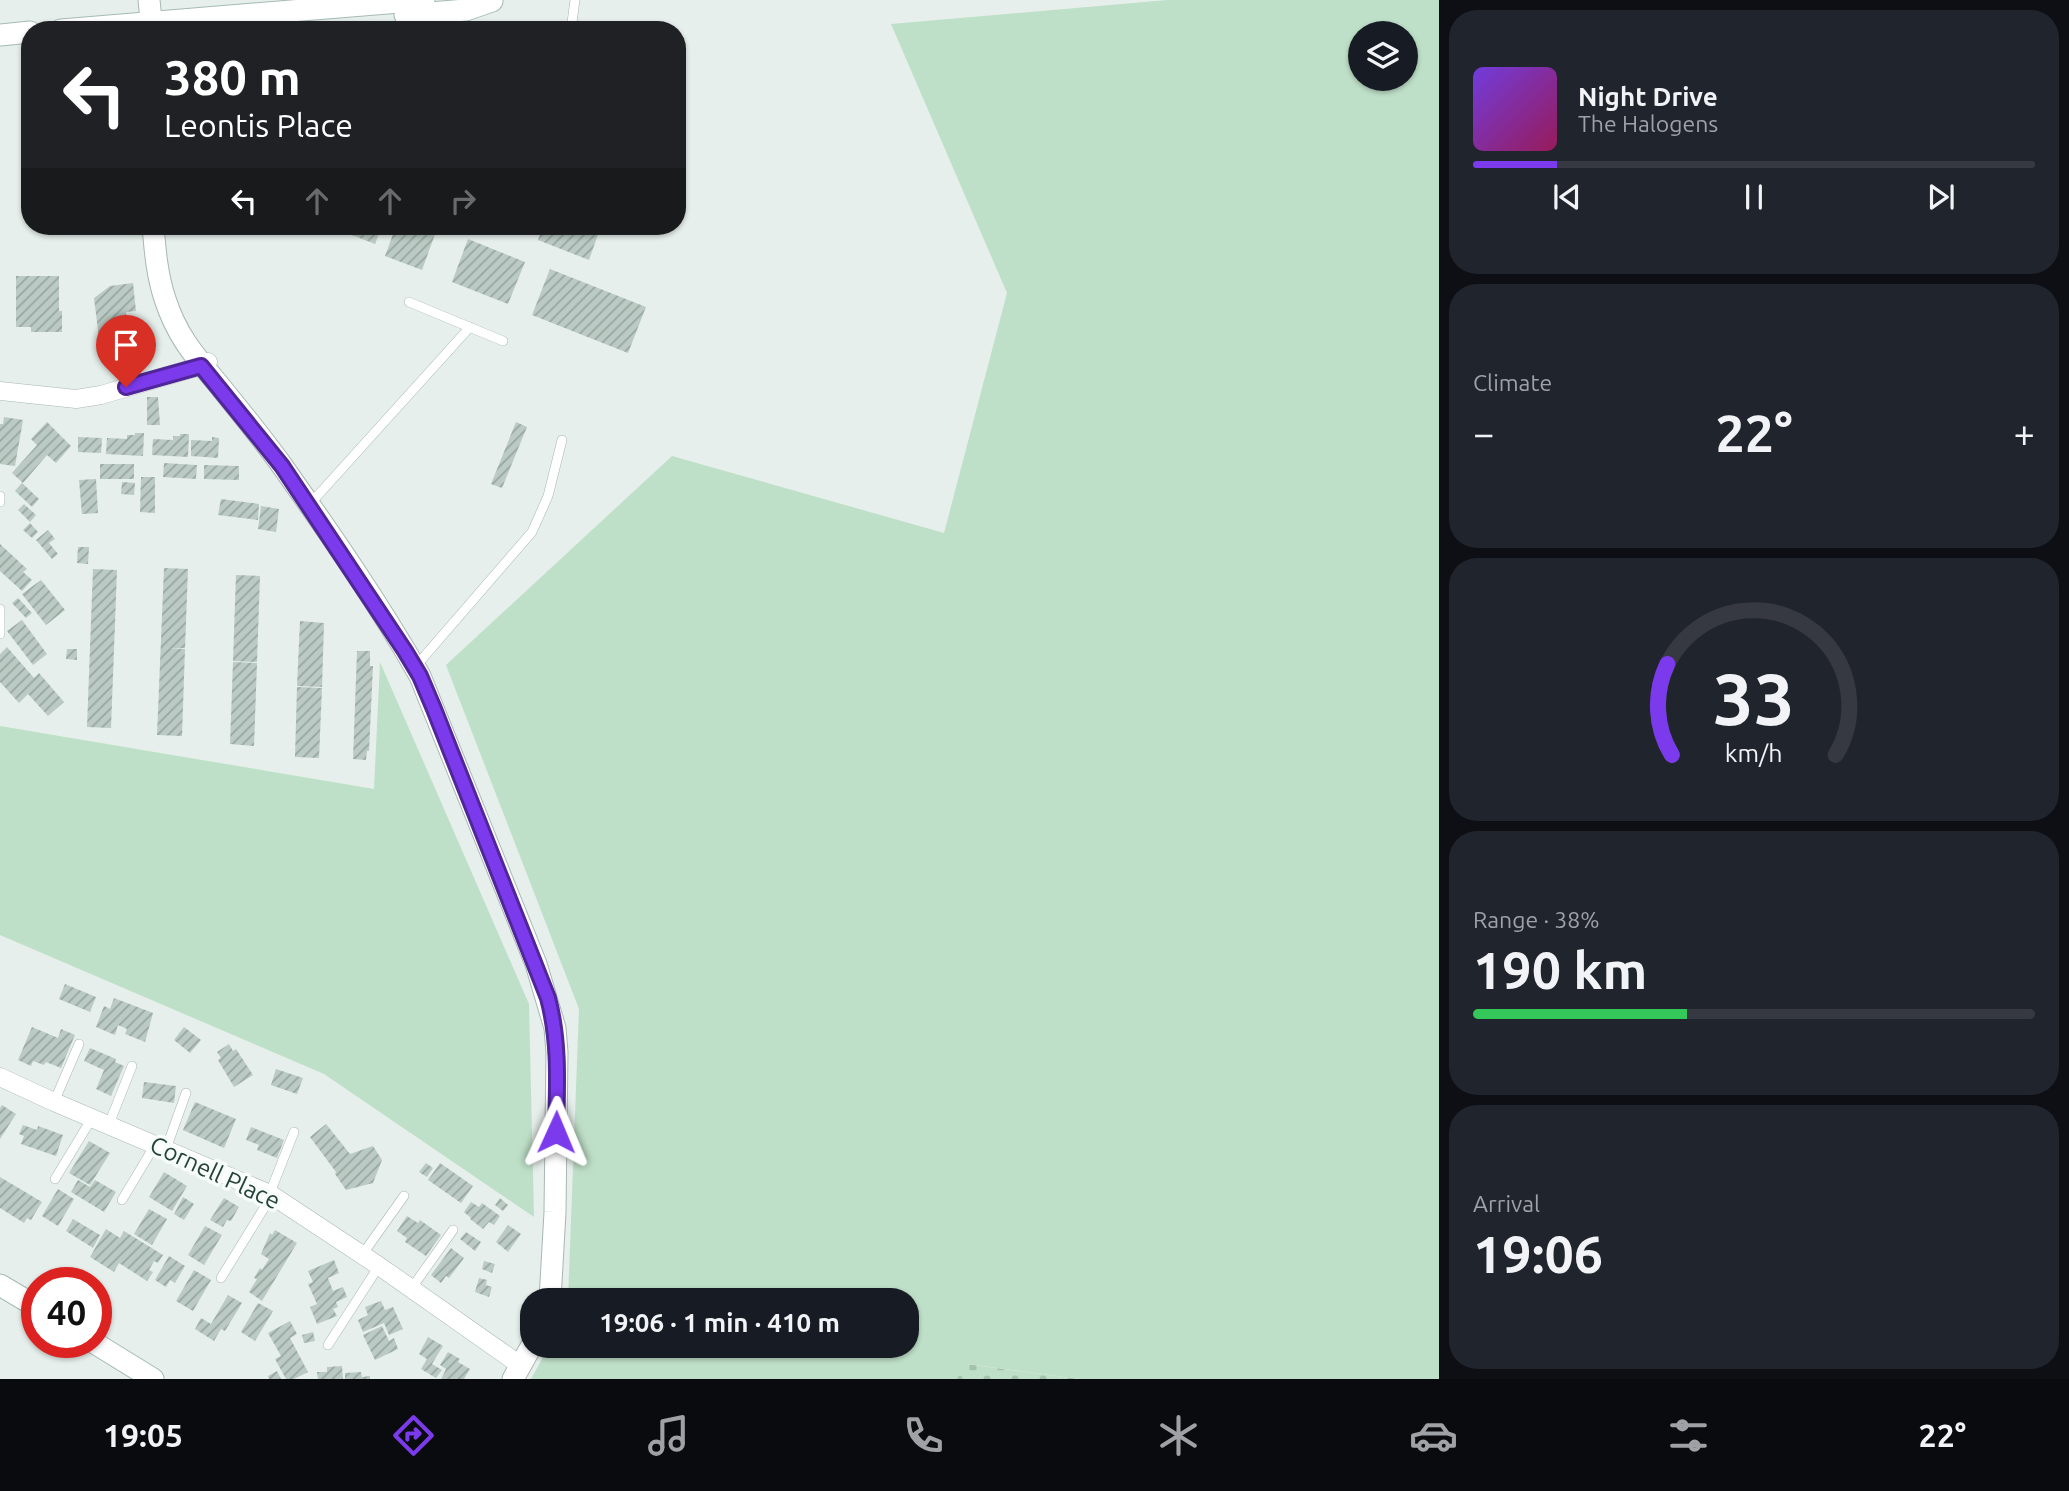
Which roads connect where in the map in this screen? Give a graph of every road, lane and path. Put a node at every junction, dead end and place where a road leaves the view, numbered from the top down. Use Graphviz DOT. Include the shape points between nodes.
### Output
graph roads {
  1 [pos="134,0"];
  2 [pos="149,0"];
  3 [pos="298,0"];
  4 [pos="410,0"];
  5 [pos="425,0"];
  6 [pos="494,0"];
  7 [pos="575,0"];
  8 [pos="418,1"];
  9 [pos="142,21"];
  10 [pos="145,21"];
  11 [pos="234,21"];
  12 [pos="248,21"];
  13 [pos="267,21"];
  14 [pos="572,21"];
  15 [pos="21,33"];
  16 [pos="0,35"];
  17 [pos="21,48"];
  18 [pos="0,50"];
  19 [pos="154,235"];
  20 [pos="167,235"];
  21 [pos="409,302"];
  22 [pos="470,327"];
  23 [pos="503,341"];
  24 [pos="205,364"];
  25 [pos="0,391"];
  26 [pos="562,440"];
  27 [pos="0,496"];
  28 [pos="0,502"];
  29 [pos="309,506"];
  30 [pos="0,609"];
  31 [pos="0,634"];
  32 [pos="415,667"];
  33 [pos="79,1044"];
  34 [pos="132,1066"];
  35 [pos="0,1077"];
  36 [pos="186,1093"];
  37 [pos="54,1102"];
  38 [pos="100,1121"];
  39 [pos="294,1132"];
  40 [pos="161,1147"];
  41 [pos="55,1179"];
  42 [pos="270,1194"];
  43 [pos="404,1196"];
  44 [pos="122,1200"];
  45 [pos="453,1230"];
  46 [pos="362,1255"];
  47 [pos="379,1266"];
  48 [pos="221,1278"];
  49 [pos="0,1285"];
  50 [pos="551,1288"];
  51 [pos="411,1289"];
  52 [pos="21,1297"];
  53 [pos="328,1345"];
  54 [pos="112,1354"];
  55 [pos="517,1372"];
  56 [pos="153,1379"];
  1 -- 9 [label="street"];
  2 -- 10 [label="street"];
  3 -- 11 [label="lane" via="262,5"];
  4 -- 8 [label="lane"];
  5 -- 8 [label="street"];
  6 -- 13 [label="street" via="466,10"];
  7 -- 14 [label="lane"];
  8 -- 12 [label="street"];
  15 -- 16 [label="street"];
  17 -- 18 [label="street"];
  19 -- 24 [label="street" via="164,298 181,335"];
  20 -- 24 [label="street" via="177,301"];
  21 -- 22 [label="lane"];
  22 -- 23 [label="lane"];
  22 -- 29 [label="lane"];
  24 -- 25 [label="street" via="76,399"];
  24 -- 29 [label="street"];
  26 -- 32 [label="lane" via="548,496 532,532"];
  27 -- 28 [label="lane"];
  29 -- 32 [label="street"];
  30 -- 31 [label="lane"];
  32 -- 50 [label="street" via="536,964 555,1028"];
  33 -- 37 [label="lane"];
  34 -- 38 [label="lane"];
  35 -- 37 [label="street, Cornell Place"];
  36 -- 40 [label="lane"];
  37 -- 38 [label="street, Cornell Place"];
  38 -- 40 [label="street, Cornell Place"];
  38 -- 41 [label="lane"];
  39 -- 42 [label="lane"];
  40 -- 42 [label="street, Cornell Place"];
  40 -- 44 [label="lane"];
  42 -- 46 [label="street, Cornell Place"];
  42 -- 48 [label="lane"];
  43 -- 46 [label="lane"];
  45 -- 51 [label="lane"];
  46 -- 47 [label="street, Cornell Place"];
  47 -- 51 [label="street, Cornell Place"];
  47 -- 53 [label="lane"];
  49 -- 52 [label="street"];
  51 -- 55 [label="street, Cornell Place"];
  54 -- 56 [label="street"];
}
